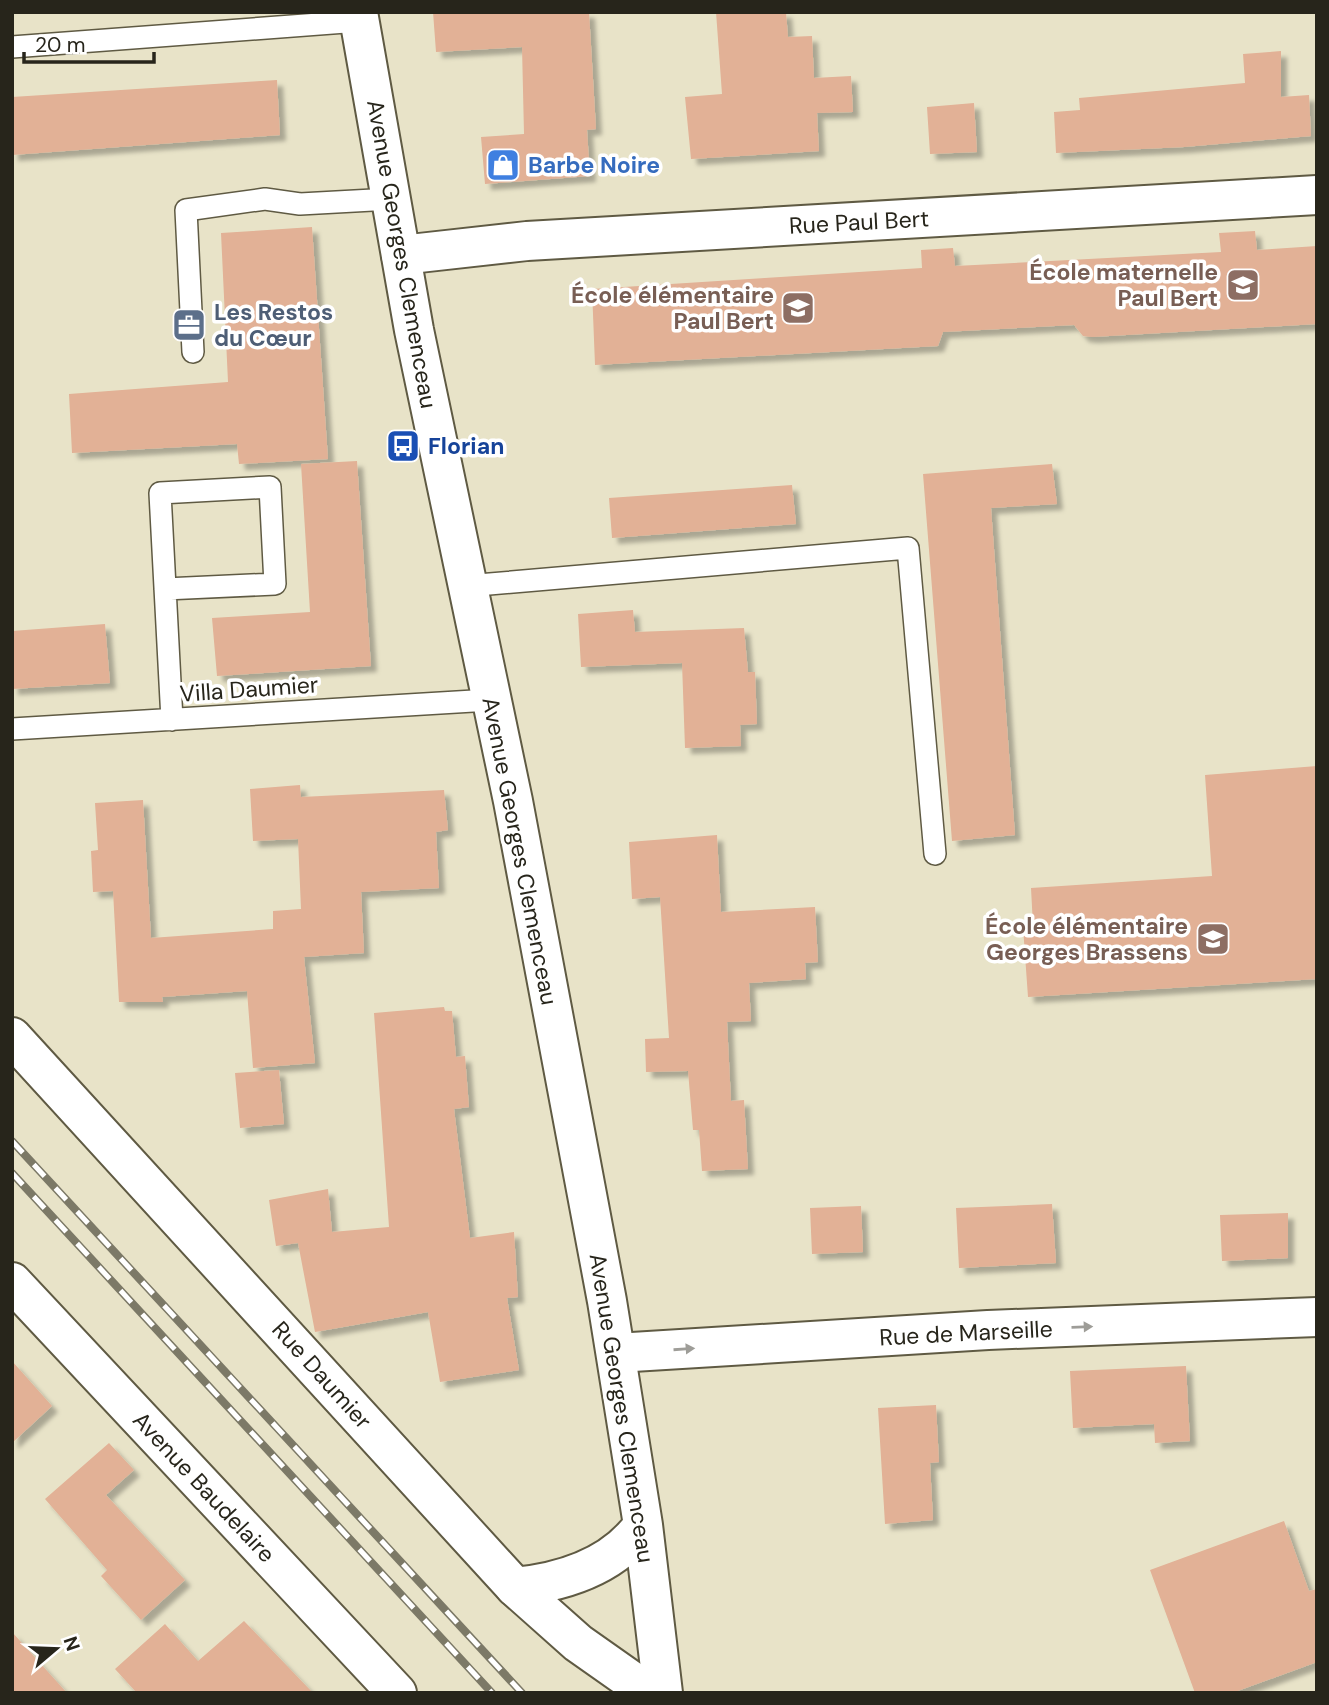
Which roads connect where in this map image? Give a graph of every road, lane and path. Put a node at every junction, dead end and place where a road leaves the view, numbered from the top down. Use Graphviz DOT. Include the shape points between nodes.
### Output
graph roads {
  1 [pos="358,17"];
  2 [pos="12,47"];
  3 [pos="1317,195"];
  4 [pos="391,198"];
  5 [pos="401,255"];
  6 [pos="192,352"];
  7 [pos="466,586"];
  8 [pos="165,589"];
  9 [pos="490,700"];
  10 [pos="172,720"];
  11 [pos="12,729"];
  12 [pos="935,854"];
  13 [pos="12,1037"];
  14 [pos="12,1282"];
  15 [pos="1317,1317"];
  16 [pos="616,1353"];
  17 [pos="643,1525"];
  18 [pos="515,1587"];
  19 [pos="397,1693"];
  20 [pos="649,1693"];
  21 [pos="663,1693"];
  1 -- 2 [label="lane"];
  1 -- 4 [label="street, Avenue Georges Clemenceau"];
  3 -- 5 [label="street, Rue Paul Bert" via="527,242"];
  4 -- 5 [label="street, Avenue Georges Clemenceau"];
  4 -- 6 [label="lane" via="299,204 265,199 186,210"];
  5 -- 7 [label="street, Avenue Georges Clemenceau"];
  7 -- 9 [label="street, Avenue Georges Clemenceau"];
  7 -- 12 [label="lane" via="908,548"];
  8 -- 8 [label="lane" via="160,493 270,487 275,584"];
  8 -- 10 [label="lane"];
  9 -- 10 [label="lane, Villa Daumier"];
  9 -- 16 [label="street, Avenue Georges Clemenceau"];
  10 -- 11 [label="lane, Villa Daumier"];
  13 -- 18 [label="street, Rue Daumier"];
  14 -- 19 [label="street, Avenue Baudelaire"];
  16 -- 15 [label="street, Rue de Marseille, one-way" via="974,1331"];
  16 -- 17 [label="street, Avenue Georges Clemenceau"];
  17 -- 18 [label="street" via="600,1563 550,1583"];
  17 -- 21 [label="street, Avenue Georges Clemenceau"];
  18 -- 20 [label="street, Rue Daumier" via="578,1643"];
}
